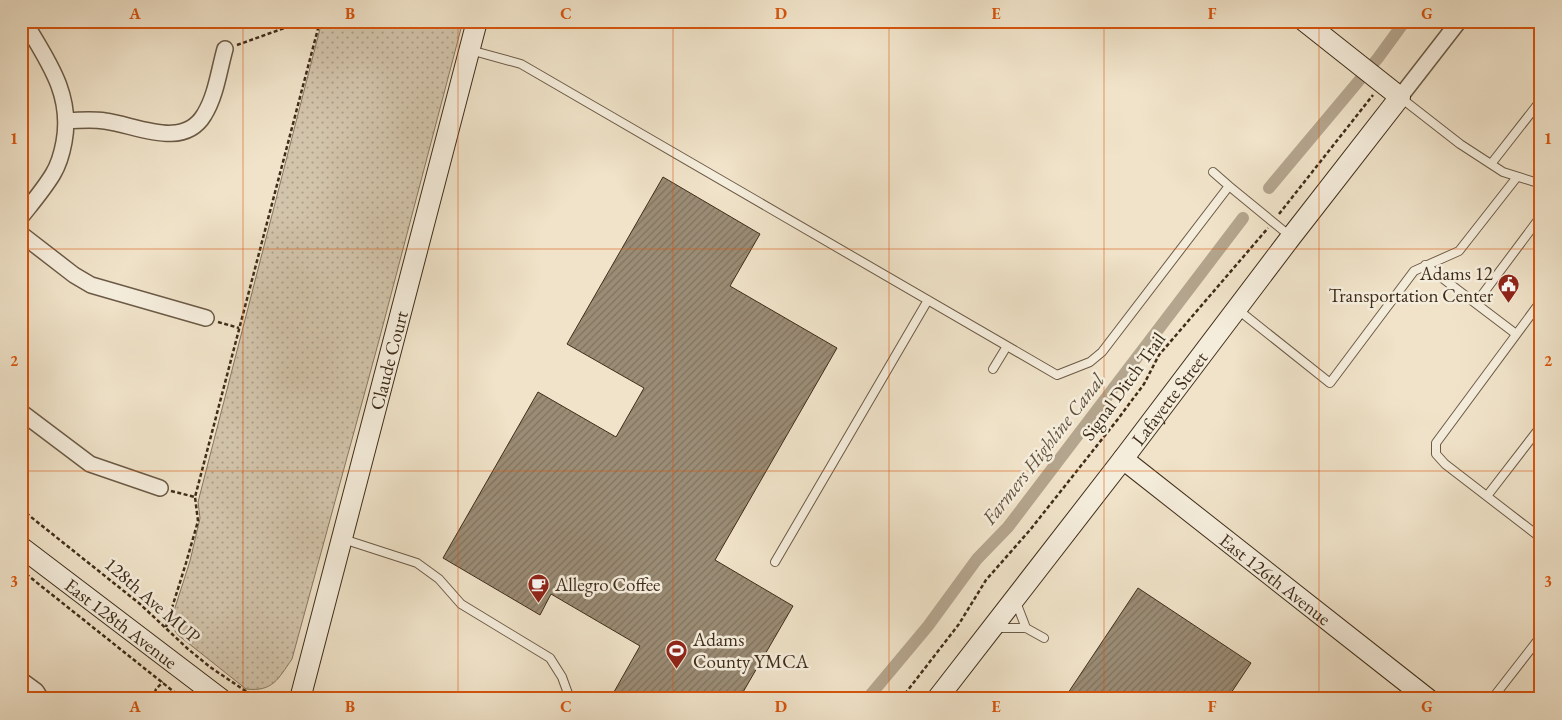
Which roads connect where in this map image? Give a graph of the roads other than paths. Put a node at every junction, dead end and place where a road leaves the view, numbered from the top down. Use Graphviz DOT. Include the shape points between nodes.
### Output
graph roads {
  1 [pos="24,21"];
  2 [pos="477,21"];
  3 [pos="1304,21"];
  4 [pos="1458,21"];
  5 [pos="225,49"];
  6 [pos="470,50"];
  7 [pos="1400,97"];
  8 [pos="1541,100"];
  9 [pos="66,121"];
  10 [pos="1491,164"];
  11 [pos="1213,172"];
  12 [pos="1516,177"];
  13 [pos="1541,184"];
  14 [pos="1229,186"];
  15 [pos="1541,216"];
  16 [pos="21,217"];
  17 [pos="21,234"];
  18 [pos="1291,237"];
  19 [pos="1425,265"];
  20 [pos="928,300"];
  21 [pos="1541,301"];
  22 [pos="1476,303"];
  23 [pos="1237,309"];
  24 [pos="206,318"];
  25 [pos="1516,334"];
  26 [pos="1006,346"];
  27 [pos="993,369"];
  28 [pos="21,412"];
  29 [pos="1541,426"];
  30 [pos="1124,459"];
  31 [pos="160,488"];
  32 [pos="1487,496"];
  33 [pos="1541,538"];
  34 [pos="343,539"];
  35 [pos="21,547"];
  36 [pos="775,562"];
  37 [pos="1014,599"];
  38 [pos="991,628"];
  39 [pos="1026,628"];
  40 [pos="1541,636"];
  41 [pos="1044,638"];
  42 [pos="21,680"];
  43 [pos="39,695"];
  44 [pos="221,699"];
  45 [pos="300,699"];
  46 [pos="570,699"];
  47 [pos="937,699"];
  48 [pos="1428,699"];
  49 [pos="1492,699"];
  1 -- 9 [label="street" via="58,80"];
  2 -- 6 [label="street, Claude Court"];
  3 -- 7 [label="street" via="1356,62 1373,85"];
  4 -- 7 [label="street"];
  5 -- 9 [label="street" via="210,104 201,120 190,129 168,134 104,120"];
  6 -- 20 [label="lane" via="521,64"];
  6 -- 34 [label="street, Claude Court"];
  7 -- 10 [label="lane"];
  7 -- 18 [label="street, Lafayette Street"];
  8 -- 10 [label="lane"];
  9 -- 16 [label="street" via="63,149 53,175"];
  10 -- 12 [label="lane"];
  11 -- 14 [label="lane"];
  12 -- 13 [label="lane"];
  12 -- 19 [label="lane" via="1459,251"];
  14 -- 18 [label="lane"];
  14 -- 26 [label="lane" via="1102,352 1090,362 1057,375"];
  15 -- 22 [label="lane"];
  17 -- 24 [label="street" via="91,285"];
  18 -- 23 [label="street, Lafayette Street"];
  19 -- 22 [label="lane"];
  19 -- 23 [label="lane" via="1414,271 1330,383"];
  20 -- 26 [label="lane"];
  20 -- 36 [label="lane"];
  21 -- 25 [label="lane"];
  22 -- 25 [label="lane"];
  23 -- 30 [label="street, Lafayette Street"];
  25 -- 32 [label="lane" via="1436,443 1436,454 1445,464"];
  26 -- 27 [label="lane"];
  28 -- 31 [label="street" via="90,464"];
  29 -- 32 [label="lane"];
  30 -- 37 [label="street, Lafayette Street"];
  30 -- 48 [label="street, East 126th Avenue"];
  32 -- 33 [label="lane"];
  34 -- 45 [label="street, Claude Court"];
  34 -- 46 [label="lane" via="417,563 439,579 461,604 550,658"];
  35 -- 44 [label="street, East 128th Avenue"];
  37 -- 38 [label="street, Lafayette Street"];
  37 -- 39 [label="lane"];
  38 -- 39 [label="lane"];
  38 -- 47 [label="street, Lafayette Street"];
  39 -- 41 [label="lane"];
  40 -- 49 [label="lane"];
  42 -- 43 [label="street"];
}
